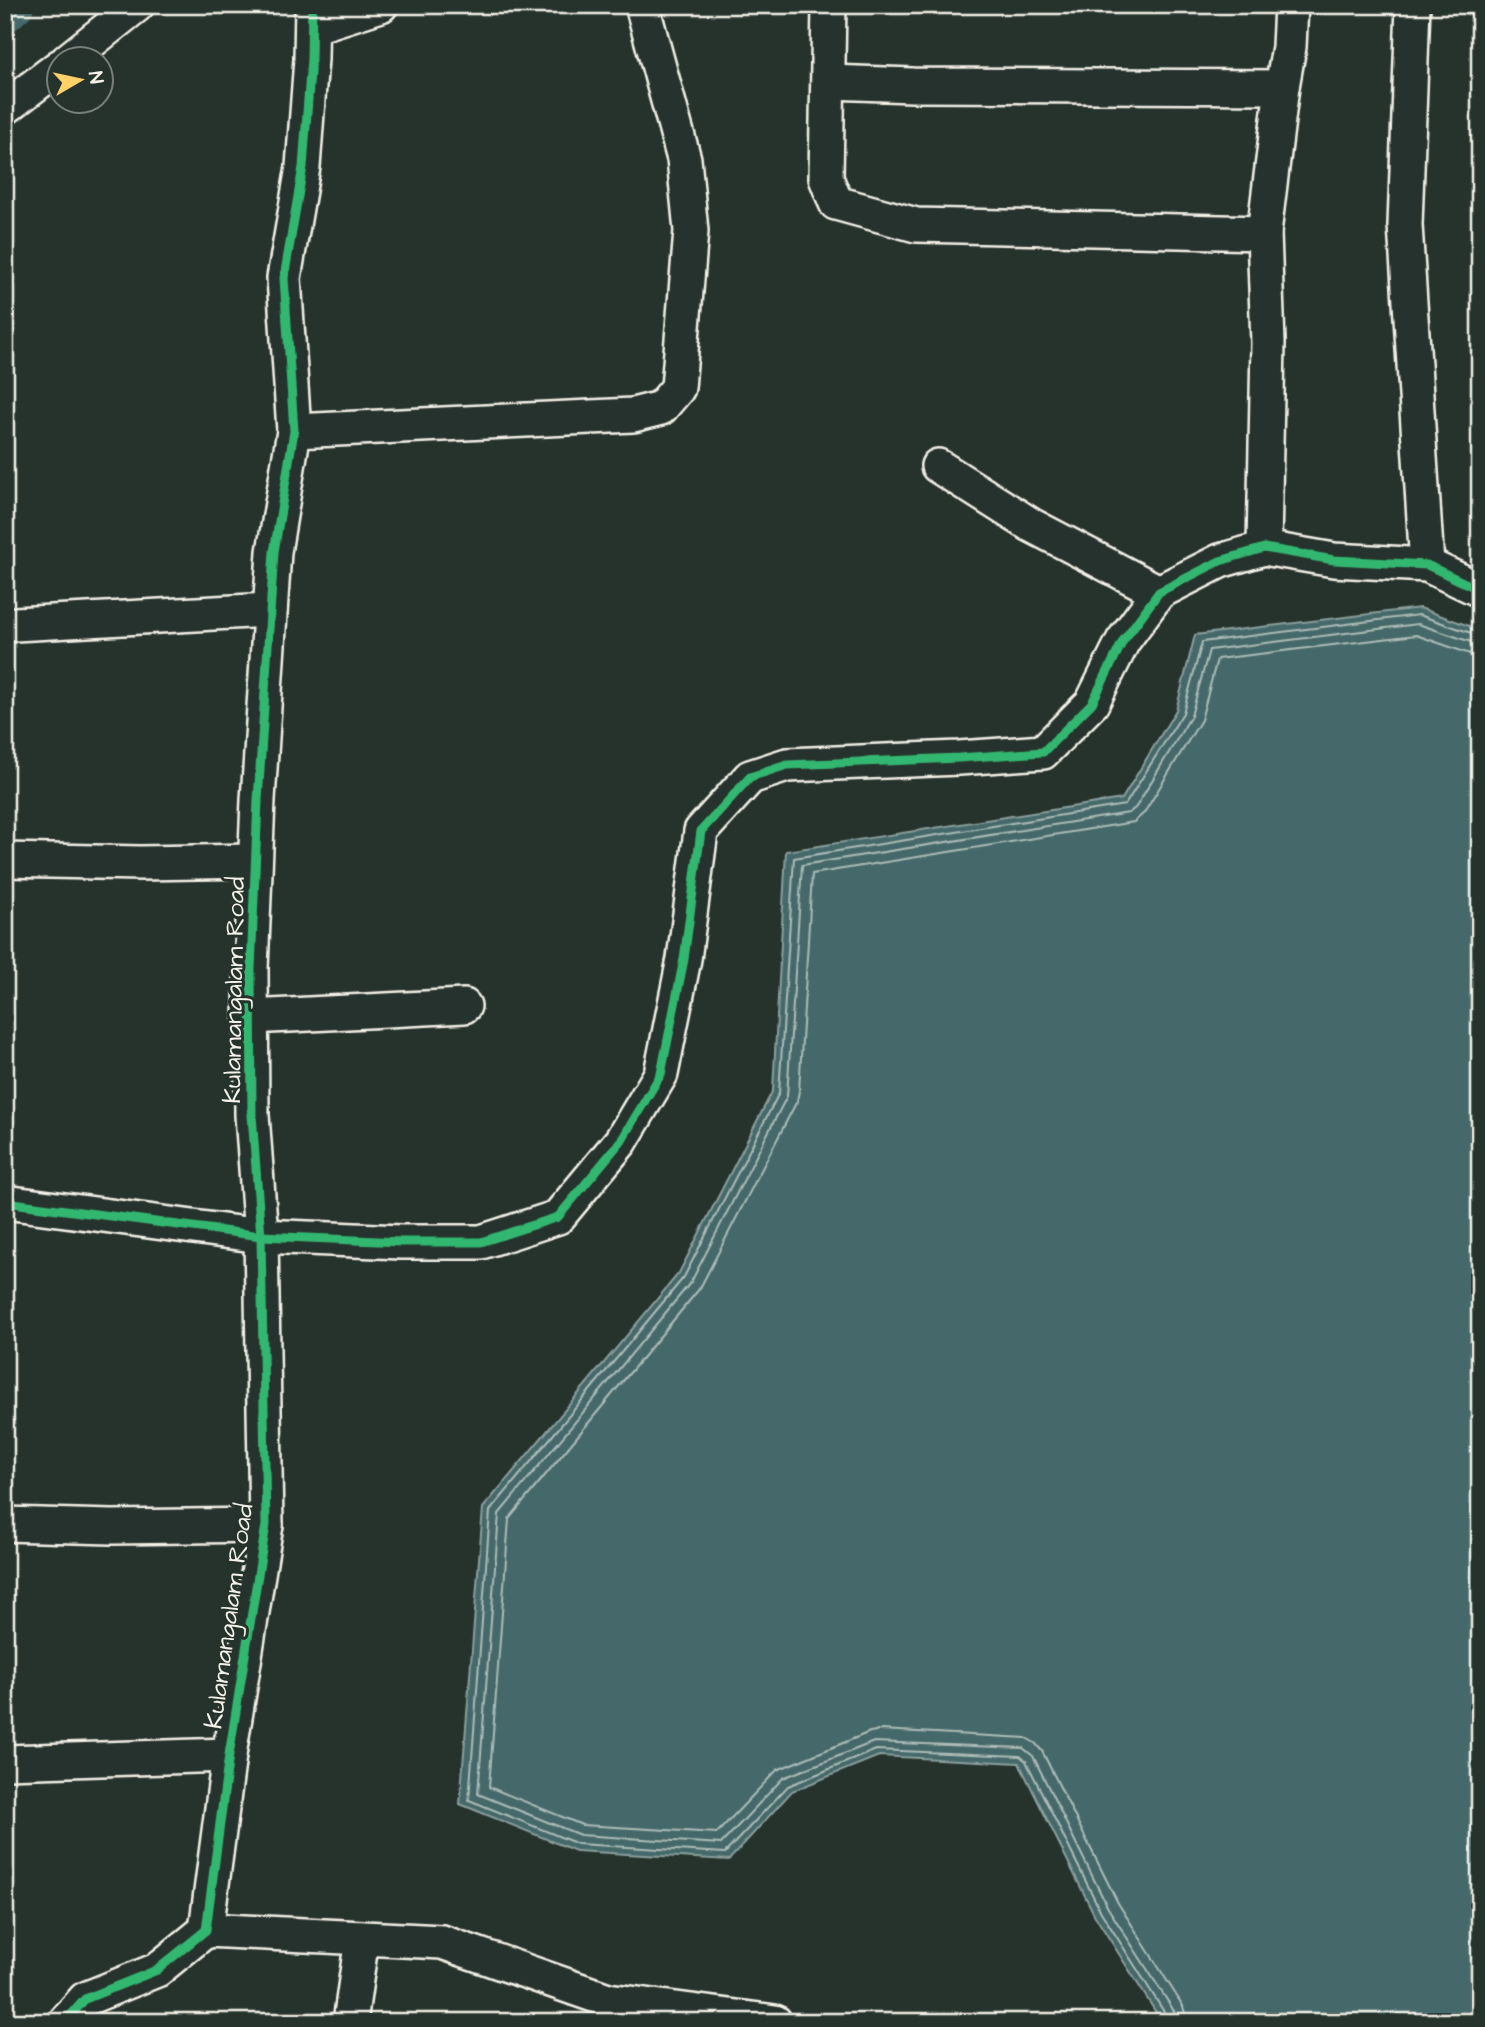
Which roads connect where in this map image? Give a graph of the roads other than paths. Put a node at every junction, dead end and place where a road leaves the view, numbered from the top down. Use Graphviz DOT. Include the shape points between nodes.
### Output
graph roads {
  1 [pos="136,5"];
  2 [pos="381,5"];
  3 [pos="642,5"];
  4 [pos="829,5"];
  5 [pos="1291,5"];
  6 [pos="1413,5"];
  7 [pos="312,16"];
  8 [pos="85,46"];
  9 [pos="46,77"];
  10 [pos="829,82"];
  11 [pos="1282,86"];
  12 [pos="5,108"];
  13 [pos="1264,233"];
  14 [pos="294,431"];
  15 [pos="938,467"];
  16 [pos="1264,548"];
  17 [pos="1427,565"];
  18 [pos="1480,590"];
  19 [pos="1159,592"];
  20 [pos="270,610"];
  21 [pos="15,624"];
  22 [pos="5,860"];
  23 [pos="255,861"];
  24 [pos="464,1006"];
  25 [pos="251,1017"];
  26 [pos="5,1202"];
  27 [pos="261,1236"];
  28 [pos="5,1524"];
  29 [pos="266,1525"];
  30 [pos="229,1755"];
  31 [pos="5,1762"];
  32 [pos="206,1930"];
  33 [pos="362,1938"];
  34 [pos="65,2022"];
  35 [pos="349,2022"];
  36 [pos="775,2022"];
  1 -- 8 [label="street"];
  2 -- 7 [label="street"];
  3 -- 14 [label="street" via="684,159 690,219 678,388 661,408 633,415"];
  4 -- 10 [label="street"];
  5 -- 11 [label="street"];
  6 -- 17 [label="street" via="1405,225"];
  7 -- 14 [label="street, Kulamangalam Road" via="303,167 284,278"];
  9 -- 12 [label="street"];
  10 -- 11 [label="street"];
  10 -- 13 [label="street" via="826,178 836,203 916,225"];
  11 -- 13 [label="street"];
  13 -- 16 [label="street" via="1268,343"];
  14 -- 20 [label="street, Kulamangalam Road" via="274,552"];
  15 -- 19 [label="street" via="1031,525"];
  16 -- 17 [label="street" via="1335,560"];
  16 -- 19 [label="street" via="1220,561"];
  17 -- 18 [label="street"];
  19 -- 27 [label="street" via="1122,641 1092,703 1043,752 788,765 750,777 701,831 684,959 661,1074 621,1142 558,1217 481,1242"];
  20 -- 21 [label="street"];
  20 -- 23 [label="street, Kulamangalam Road"];
  22 -- 23 [label="street"];
  23 -- 25 [label="street, Kulamangalam Road"];
  24 -- 25 [label="street"];
  25 -- 27 [label="street, Kulamangalam Road"];
  26 -- 27 [label="street"];
  27 -- 29 [label="street, Kulamangalam Road"];
  28 -- 29 [label="street"];
  29 -- 30 [label="street, Kulamangalam Road"];
  30 -- 31 [label="street"];
  30 -- 32 [label="street, Kulamangalam Road"];
  32 -- 33 [label="street"];
  32 -- 34 [label="street" via="158,1970 85,1999"];
  33 -- 35 [label="street"];
  33 -- 36 [label="street" via="442,1942 608,2000"];
}
